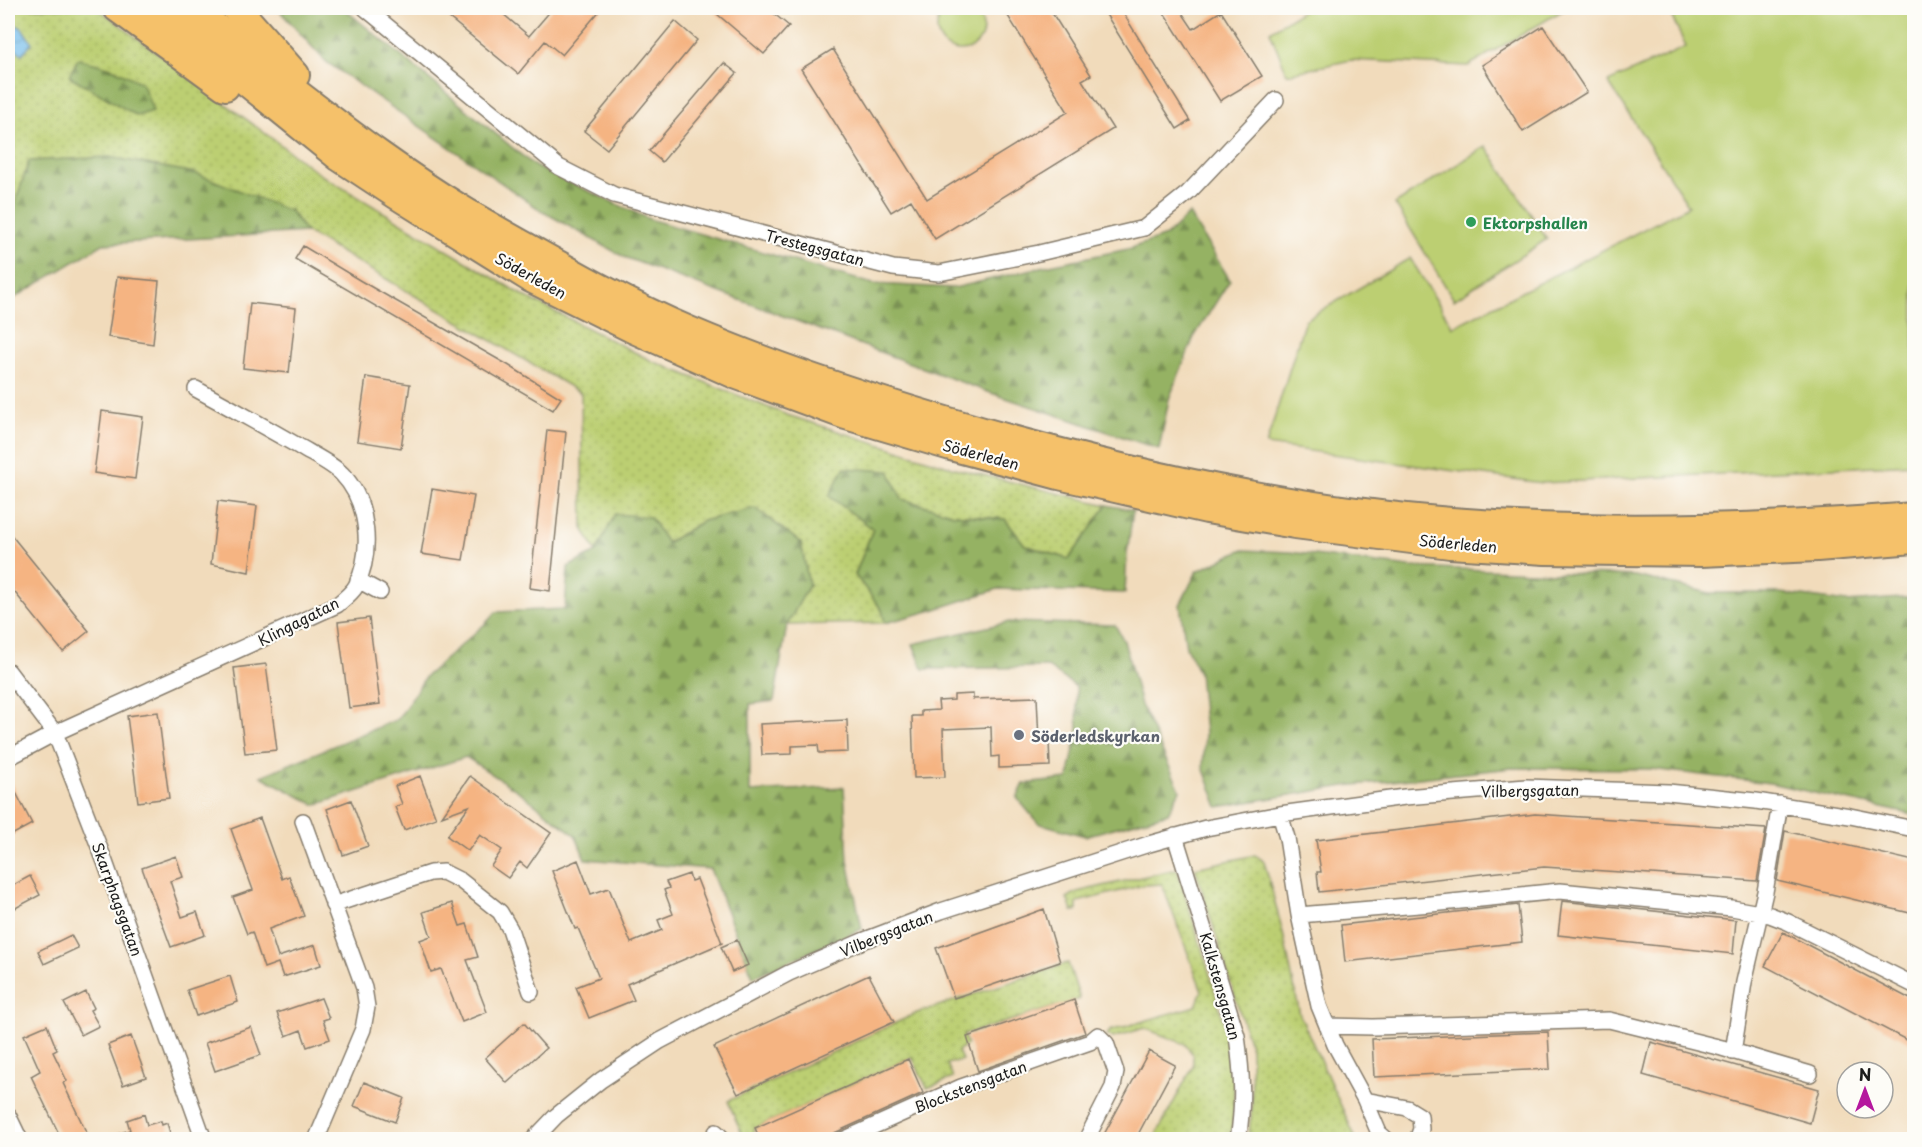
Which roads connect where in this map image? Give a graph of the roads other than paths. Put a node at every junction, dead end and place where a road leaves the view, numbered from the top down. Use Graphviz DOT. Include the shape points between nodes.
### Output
graph roads {
  1 [pos="118,8"];
  2 [pos="162,8"];
  3 [pos="194,8"];
  4 [pos="236,8"];
  5 [pos="365,8"];
  6 [pos="1276,100"];
  7 [pos="342,129"];
  8 [pos="340,157"];
  9 [pos="196,389"];
  10 [pos="1914,517"];
  11 [pos="1914,539"];
  12 [pos="358,579"];
  13 [pos="380,592"];
  14 [pos="8,671"];
  15 [pos="55,733"];
  16 [pos="8,758"];
  17 [pos="1780,804"];
  18 [pos="1281,814"];
  19 [pos="303,821"];
  20 [pos="1914,829"];
  21 [pos="1175,837"];
  22 [pos="333,905"];
  23 [pos="1760,913"];
  24 [pos="1299,915"];
  25 [pos="1914,985"];
  26 [pos="531,992"];
  27 [pos="1327,1026"];
  28 [pos="1733,1052"];
  29 [pos="1810,1074"];
  30 [pos="1365,1100"];
  31 [pos="8,1115"];
  32 [pos="20,1140"];
  33 [pos="204,1140"];
  34 [pos="316,1140"];
  35 [pos="533,1140"];
  36 [pos="843,1140"];
  37 [pos="1086,1140"];
  38 [pos="1238,1140"];
  39 [pos="1387,1140"];
  40 [pos="1417,1140"];
  1 -- 8 [label="highway" via="270,118"];
  2 -- 8 [label="highway, Söderleden"];
  3 -- 7 [label="highway, Söderleden"];
  4 -- 7 [label="highway"];
  5 -- 6 [label="street, Trestegsgatan" via="559,167 614,195 893,268 939,273 1144,228 1188,193"];
  7 -- 10 [label="highway, Söderleden" via="459,209 577,276 683,329 836,388 1067,455 1226,491 1448,522 1699,530"];
  8 -- 11 [label="highway, Söderleden" via="531,278 735,374 846,415 1079,480 1229,513 1450,544 1701,552"];
  9 -- 12 [label="street, Klingagatan" via="342,474 365,518 363,566"];
  12 -- 13 [label="street"];
  12 -- 15 [label="street, Klingagatan" via="337,606"];
  14 -- 15 [label="street, Skarphagsgatan"];
  15 -- 16 [label="street, Klingagatan"];
  15 -- 33 [label="street, Skarphagsgatan"];
  17 -- 18 [label="street, Vilbergsgatan" via="1668,792 1526,787 1405,797"];
  17 -- 20 [label="street, Vilbergsgatan"];
  17 -- 23 [label="street"];
  18 -- 21 [label="street, Vilbergsgatan"];
  18 -- 24 [label="street"];
  19 -- 22 [label="street"];
  21 -- 35 [label="street, Vilbergsgatan" via="941,911 789,973 660,1041 601,1080"];
  21 -- 38 [label="street, Kalkstensgatan" via="1237,1036 1243,1109"];
  22 -- 26 [label="street" via="443,872 500,912"];
  22 -- 34 [label="street" via="364,988 367,1007 363,1029"];
  23 -- 24 [label="street" via="1560,891"];
  23 -- 25 [label="street" via="1788,922"];
  23 -- 28 [label="street"];
  24 -- 27 [label="street" via="1318,1006"];
  27 -- 28 [label="street" via="1609,1020"];
  27 -- 30 [label="street"];
  28 -- 29 [label="street"];
  30 -- 39 [label="street" via="1379,1133"];
  30 -- 40 [label="street" via="1407,1108 1420,1116"];
  31 -- 32 [label="street"];
  36 -- 37 [label="street, Blockstensgatan" via="961,1086 1090,1042 1098,1035 1106,1043 1116,1072"];
}
